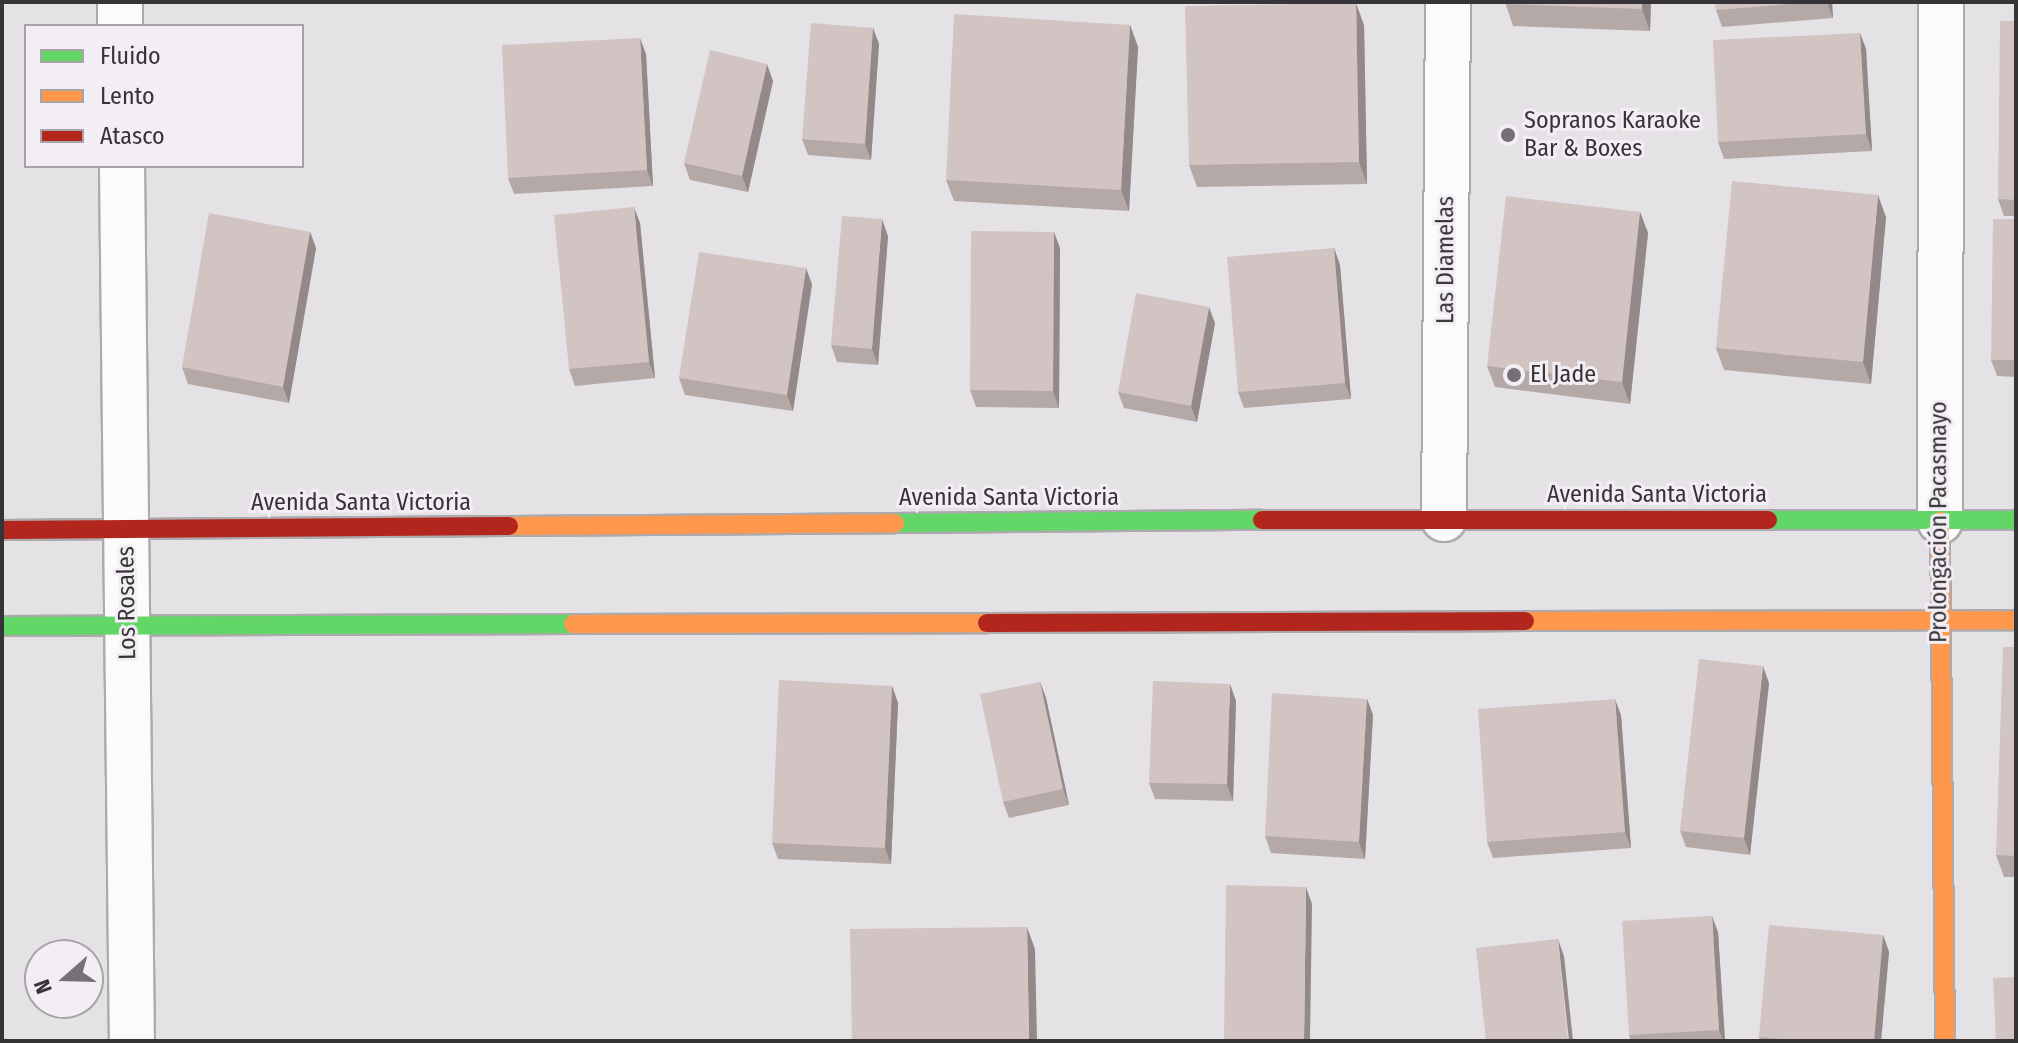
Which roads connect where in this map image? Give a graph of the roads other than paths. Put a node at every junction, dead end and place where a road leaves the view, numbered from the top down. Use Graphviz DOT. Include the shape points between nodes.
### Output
graph roads {
  1 [pos="120,2"];
  2 [pos="1448,2"];
  3 [pos="1941,2"];
  4 [pos="120,24"];
  5 [pos="122,168"];
  6 [pos="1444,519"];
  7 [pos="2016,520"];
  8 [pos="1940,521"];
  9 [pos="126,528"];
  10 [pos="2,530"];
  11 [pos="1938,620"];
  12 [pos="2016,620"];
  13 [pos="128,625"];
  14 [pos="2,626"];
  15 [pos="132,1041"];
  16 [pos="1945,1041"];
  1 -- 4 [label="street"];
  2 -- 6 [label="street, Las Diamelas"];
  3 -- 8 [label="street, Prolongación Pacasmayo"];
  5 -- 9 [label="street, Los Rosales"];
  6 -- 8 [label="main road, Avenida Santa Victoria"];
  6 -- 9 [label="main road, Avenida Santa Victoria"];
  7 -- 8 [label="main road, Avenida Santa Victoria"];
  8 -- 11 [label="main road, Prolongación Pacasmayo"];
  9 -- 10 [label="main road, Avenida Santa Victoria"];
  9 -- 13 [label="street, Los Rosales"];
  11 -- 12 [label="main road"];
  11 -- 13 [label="main road"];
  11 -- 16 [label="main road, Prolongación Pacasmayo"];
  13 -- 14 [label="main road"];
  13 -- 15 [label="street, Los Rosales"];
}
